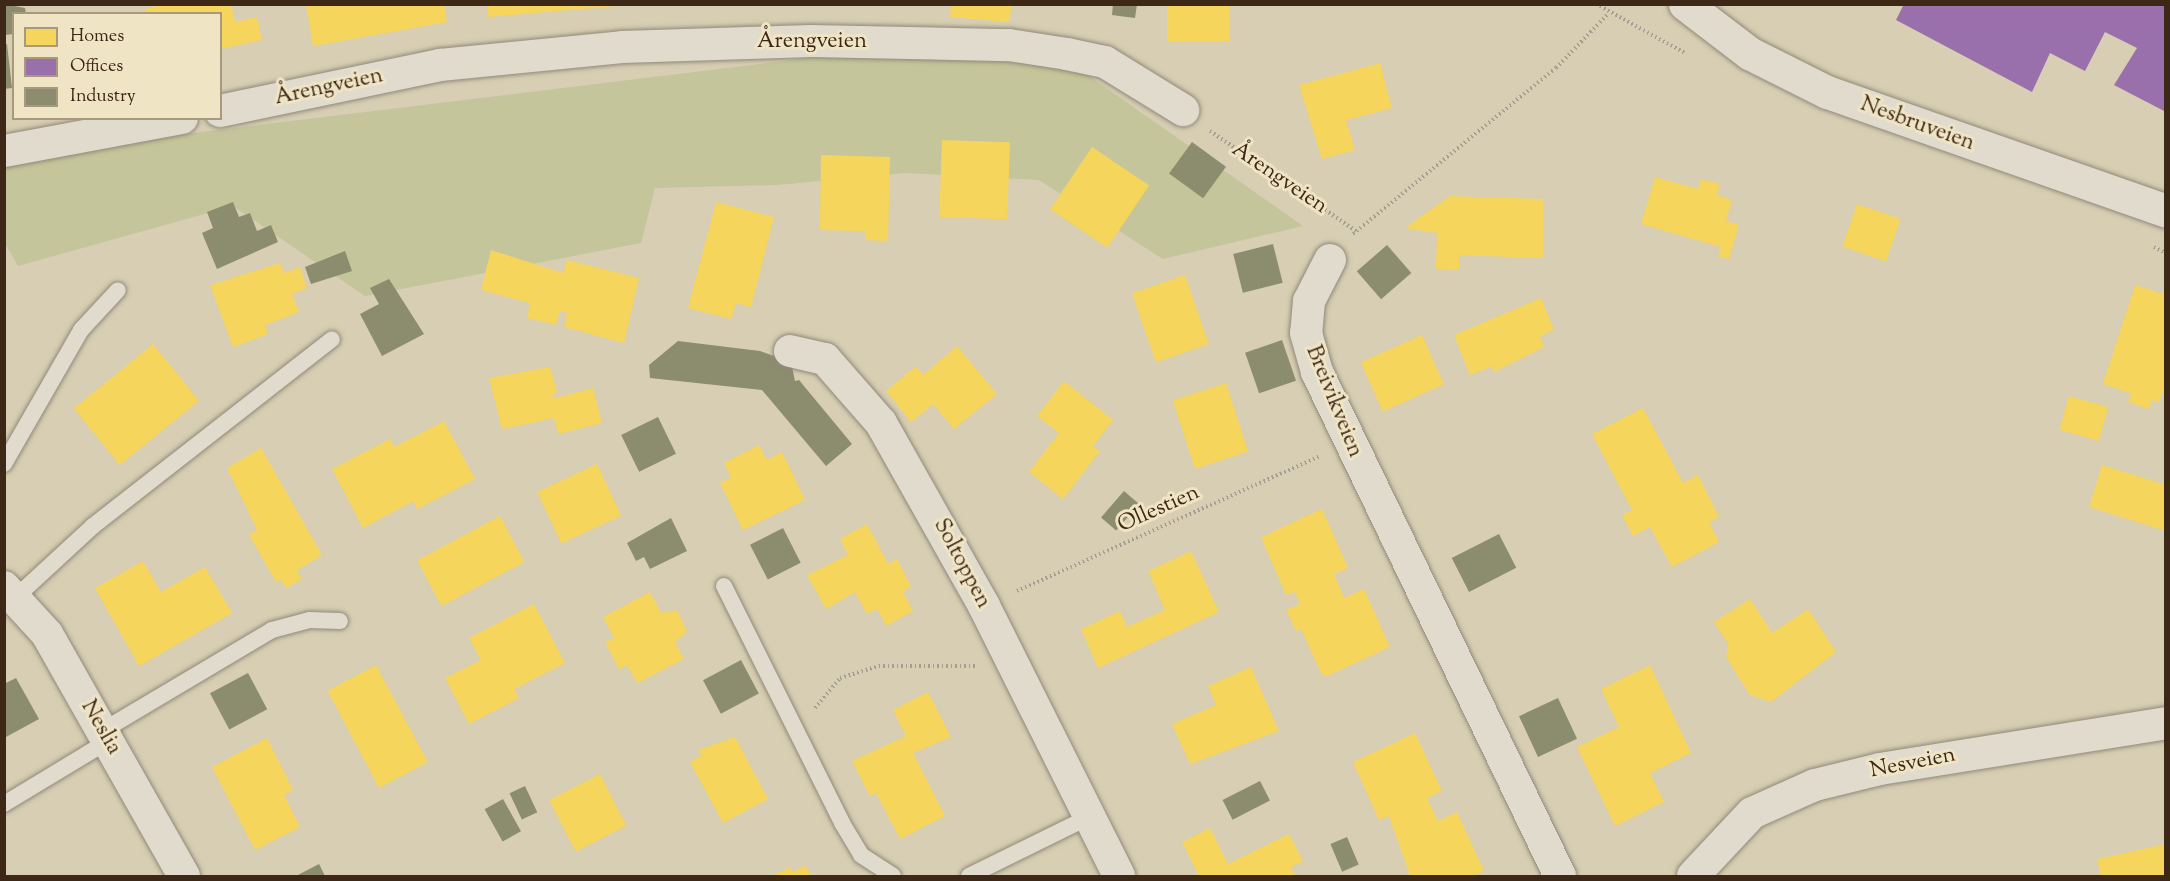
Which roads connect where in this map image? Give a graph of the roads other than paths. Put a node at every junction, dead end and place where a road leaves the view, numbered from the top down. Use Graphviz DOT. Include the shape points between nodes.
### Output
graph roads {
  1 [pos="1685,4"];
  2 [pos="1183,110"];
  3 [pos="222,111"];
  4 [pos="171,120"];
  5 [pos="4,151"];
  6 [pos="2166,211"];
  7 [pos="1330,260"];
  8 [pos="118,290"];
  9 [pos="332,339"];
  10 [pos="790,351"];
  11 [pos="4,464"];
  12 [pos="724,586"];
  13 [pos="10,592"];
  14 [pos="340,621"];
  15 [pos="2166,723"];
  16 [pos="105,736"];
  17 [pos="4,804"];
  18 [pos="1089,817"];
  19 [pos="184,876"];
  20 [pos="893,876"];
  21 [pos="969,876"];
  22 [pos="1119,876"];
  23 [pos="1560,876"];
  24 [pos="1693,876"];
  1 -- 6 [label="street, Nesbruveien" via="1749,53 1827,92"];
  2 -- 3 [label="street, Årengveien" via="1105,62 1067,54 1009,45 811,41 622,47 440,65"];
  4 -- 5 [label="street"];
  7 -- 23 [label="street, Breivikveien" via="1309,301 1306,333 1348,444"];
  8 -- 11 [label="lane" via="81,330"];
  9 -- 13 [label="lane"];
  10 -- 18 [label="street, Soltoppen" via="825,359 881,423 984,606"];
  12 -- 20 [label="lane" via="861,855"];
  13 -- 16 [label="street, Neslia" via="46,634"];
  14 -- 16 [label="lane" via="309,620 272,630"];
  15 -- 24 [label="street, Nesveien" via="1880,769 1815,785 1752,813"];
  16 -- 17 [label="lane"];
  16 -- 19 [label="street, Neslia"];
  18 -- 21 [label="lane"];
  18 -- 22 [label="street, Soltoppen"];
}
